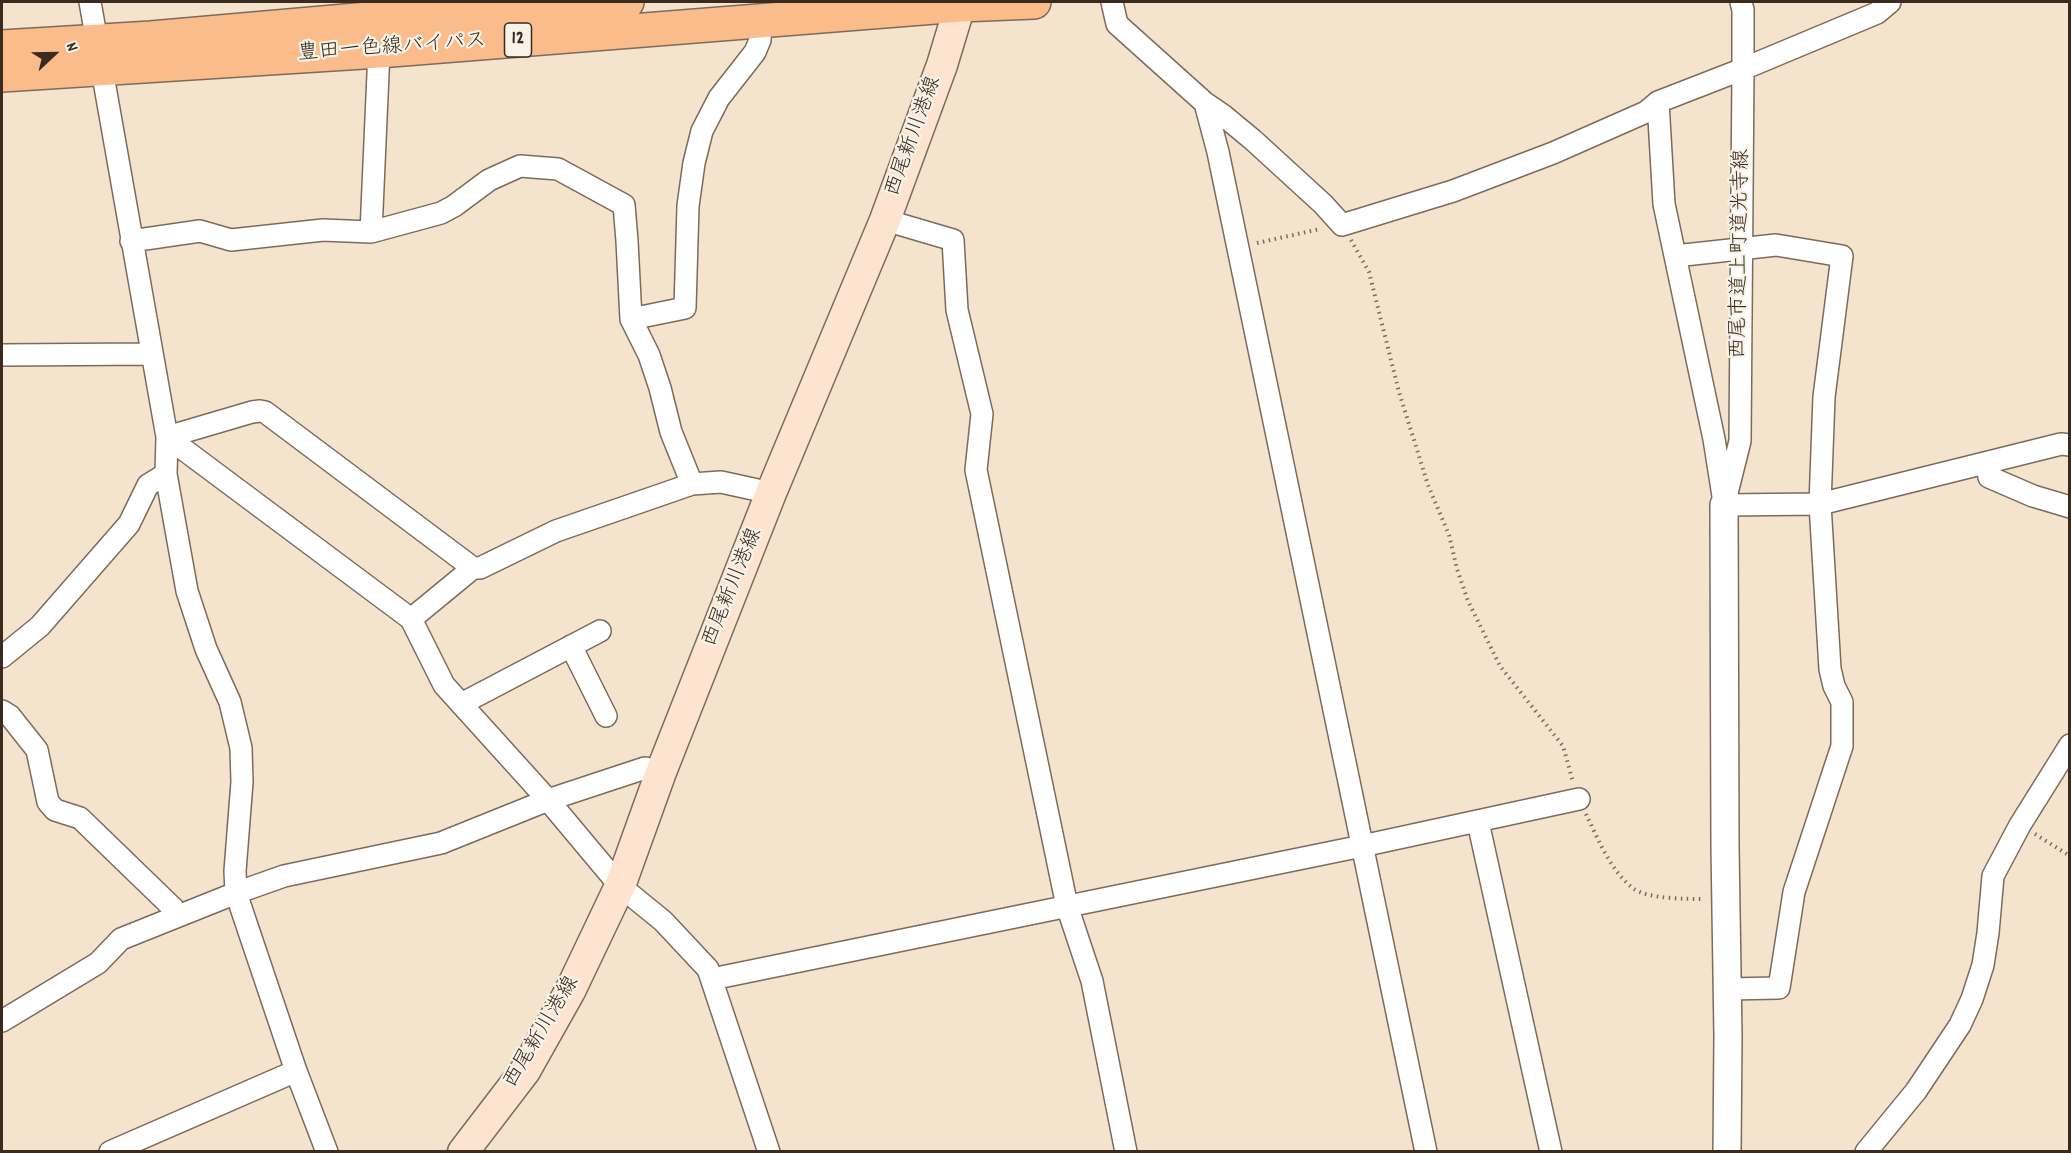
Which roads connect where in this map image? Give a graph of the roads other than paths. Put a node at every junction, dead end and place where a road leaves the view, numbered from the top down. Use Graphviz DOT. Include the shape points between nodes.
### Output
graph roads {
  1 [pos="90,2"];
  2 [pos="627,2"];
  3 [pos="1034,2"];
  4 [pos="1112,2"];
  5 [pos="1741,2"];
  6 [pos="1890,2"];
  7 [pos="960,3"];
  8 [pos="380,10"];
  9 [pos="761,21"];
  10 [pos="2,47"];
  11 [pos="379,51"];
  12 [pos="98,55"];
  13 [pos="1743,69"];
  14 [pos="2,75"];
  15 [pos="1658,102"];
  16 [pos="1205,103"];
  17 [pos="885,220"];
  18 [pos="371,232"];
  19 [pos="131,241"];
  20 [pos="1742,249"];
  21 [pos="1675,256"];
  22 [pos="631,319"];
  23 [pos="152,354"];
  24 [pos="2,355"];
  25 [pos="166,437"];
  26 [pos="2070,444"];
  27 [pos="1986,463"];
  28 [pos="166,474"];
  29 [pos="692,484"];
  30 [pos="771,493"];
  31 [pos="1820,504"];
  32 [pos="1724,506"];
  33 [pos="2070,507"];
  34 [pos="473,568"];
  35 [pos="411,619"];
  36 [pos="600,631"];
  37 [pos="570,646"];
  38 [pos="2,657"];
  39 [pos="461,704"];
  40 [pos="2,711"];
  41 [pos="606,716"];
  42 [pos="2070,745"];
  43 [pos="661,772"];
  44 [pos="1579,799"];
  45 [pos="548,800"];
  46 [pos="1478,822"];
  47 [pos="1362,846"];
  48 [pos="620,886"];
  49 [pos="236,893"];
  50 [pos="1068,906"];
  51 [pos="178,916"];
  52 [pos="712,979"];
  53 [pos="1727,989"];
  54 [pos="2,1021"];
  55 [pos="296,1071"];
  56 [pos="111,1152"];
  57 [pos="327,1152"];
  58 [pos="463,1152"];
  59 [pos="769,1152"];
  60 [pos="1126,1152"];
  61 [pos="1426,1152"];
  62 [pos="1551,1152"];
  63 [pos="1727,1152"];
  64 [pos="1866,1152"];
  1 -- 12 [label="street"];
  2 -- 8 [label="main road, 豊田一色線バイパス / 12"];
  3 -- 7 [label="main road, 豊田一色線バイパス / 12"];
  4 -- 16 [label="street" via="1117,24"];
  5 -- 13 [label="street, 西尾市道上町道光寺線"];
  6 -- 13 [label="street" via="1876,13"];
  7 -- 9 [label="main road, 豊田一色線バイパス / 12"];
  7 -- 17 [label="main road, 西尾新川港線" via="942,65"];
  8 -- 12 [label="main road, 豊田一色線バイパス / 12"];
  9 -- 11 [label="main road, 豊田一色線バイパス / 12"];
  9 -- 22 [label="street" via="755,52 719,98 702,131 688,206 685,308"];
  10 -- 12 [label="main road, 豊田一色線バイパス / 12"];
  11 -- 12 [label="main road, 豊田一色線バイパス / 12"];
  11 -- 18 [label="street"];
  12 -- 14 [label="main road, 豊田一色線バイパス / 12"];
  12 -- 19 [label="street"];
  13 -- 15 [label="street"];
  13 -- 20 [label="street, 西尾市道上町道光寺線"];
  15 -- 16 [label="street" via="1646,112 1553,153 1342,225 1253,140"];
  15 -- 21 [label="street" via="1664,204"];
  16 -- 47 [label="street"];
  17 -- 30 [label="main road, 西尾新川港線"];
  17 -- 50 [label="street" via="953,240 957,310 982,414 976,470"];
  18 -- 19 [label="street" via="323,230 231,240 200,231"];
  18 -- 22 [label="street" via="441,213 489,180 520,166 558,169 624,205"];
  19 -- 23 [label="street"];
  20 -- 21 [label="street"];
  20 -- 31 [label="street" via="1776,245 1842,256 1824,397"];
  20 -- 32 [label="street, 西尾市道上町道光寺線" via="1740,441"];
  21 -- 32 [label="street" via="1714,439"];
  22 -- 29 [label="street" via="649,355 671,432"];
  23 -- 24 [label="street"];
  23 -- 25 [label="street"];
  25 -- 28 [label="street"];
  25 -- 34 [label="street" via="252,412 265,412"];
  25 -- 35 [label="street"];
  26 -- 27 [label="street"];
  27 -- 31 [label="street"];
  27 -- 33 [label="street" via="1989,477"];
  28 -- 38 [label="street" via="147,485 129,524 47,618"];
  28 -- 49 [label="street" via="187,591 206,649 230,702 241,748"];
  29 -- 30 [label="street" via="722,482"];
  29 -- 34 [label="street" via="556,531"];
  30 -- 43 [label="main road, 西尾新川港線"];
  31 -- 32 [label="street"];
  31 -- 53 [label="street" via="1830,669 1842,702 1842,746 1794,892 1779,988"];
  32 -- 53 [label="street"];
  34 -- 35 [label="street"];
  35 -- 39 [label="street" via="444,686"];
  36 -- 37 [label="street"];
  37 -- 39 [label="street"];
  37 -- 41 [label="street"];
  39 -- 45 [label="street"];
  40 -- 51 [label="street" via="37,750 48,802 55,810 81,818"];
  42 -- 64 [label="street" via="1993,876 1983,965 1959,1025 1916,1090"];
  43 -- 45 [label="street" via="645,768"];
  43 -- 48 [label="main road, 西尾新川港線"];
  44 -- 46 [label="street"];
  45 -- 48 [label="street"];
  45 -- 49 [label="street" via="441,843 284,876"];
  46 -- 47 [label="street"];
  46 -- 62 [label="street"];
  47 -- 50 [label="street"];
  47 -- 61 [label="street"];
  48 -- 52 [label="street" via="663,921 708,969"];
  48 -- 58 [label="main road, 西尾新川港線" via="570,991 525,1071"];
  49 -- 51 [label="street"];
  49 -- 55 [label="street"];
  50 -- 52 [label="street"];
  50 -- 60 [label="street" via="1092,981"];
  51 -- 54 [label="street" via="121,939 98,963"];
  52 -- 59 [label="street"];
  53 -- 63 [label="street"];
  55 -- 56 [label="street"];
  55 -- 57 [label="street"];
}
